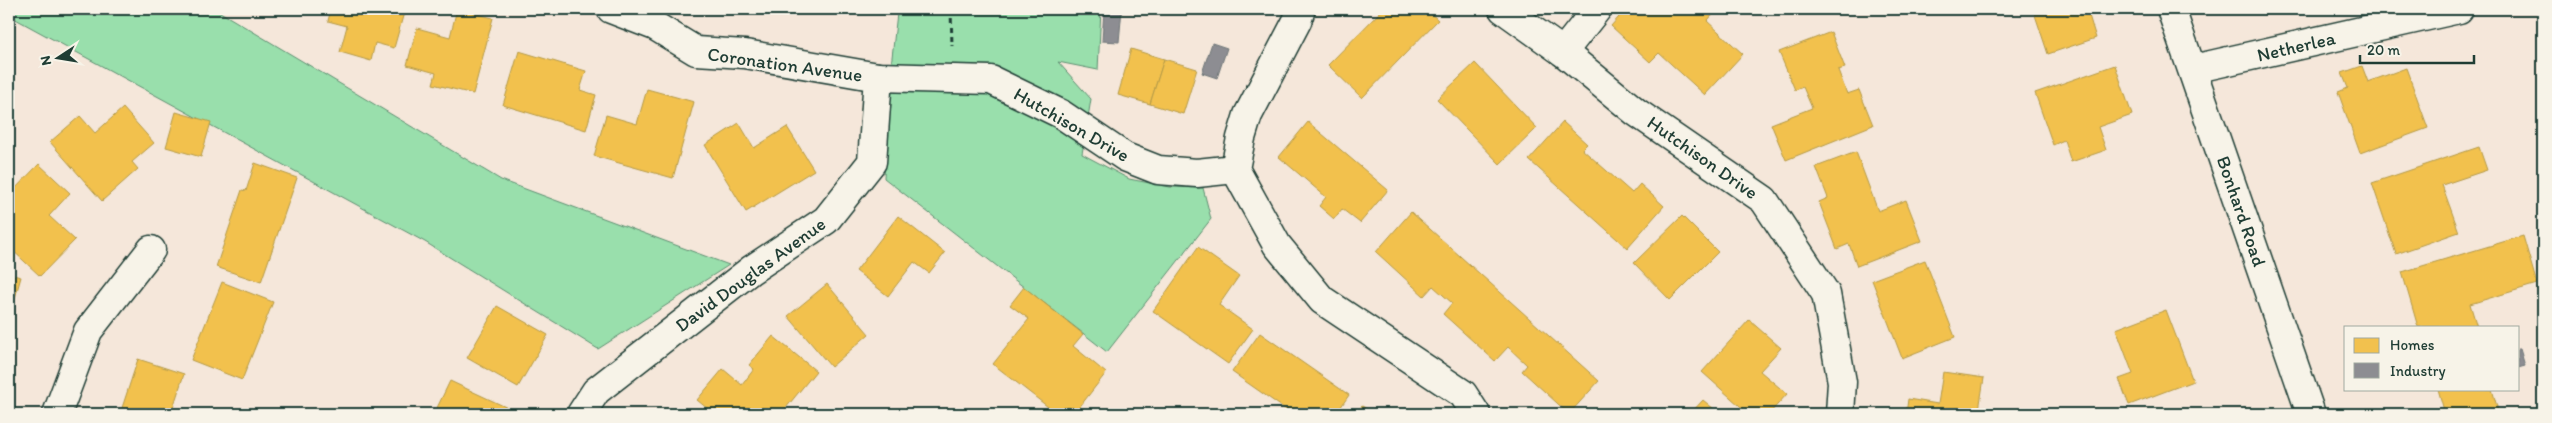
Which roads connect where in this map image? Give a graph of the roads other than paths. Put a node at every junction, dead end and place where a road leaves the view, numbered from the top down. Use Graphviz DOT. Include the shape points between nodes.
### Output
graph roads {
  1 [pos="611,9"];
  2 [pos="1301,9"];
  3 [pos="1502,9"];
  4 [pos="1596,9"];
  5 [pos="2171,9"];
  6 [pos="2459,9"];
  7 [pos="1563,52"];
  8 [pos="2192,69"];
  9 [pos="878,78"];
  10 [pos="1235,169"];
  11 [pos="151,250"];
  12 [pos="57,414"];
  13 [pos="581,414"];
  14 [pos="1476,414"];
  15 [pos="1840,414"];
  16 [pos="2311,414"];
  1 -- 9 [label="street, Coronation Avenue" via="655,26 696,51 745,54"];
  2 -- 10 [label="street" via="1248,115"];
  3 -- 7 [label="street, Hutchison Drive"];
  4 -- 7 [label="street"];
  5 -- 8 [label="street, Bonhard Road"];
  6 -- 8 [label="street, Netherlea"];
  7 -- 15 [label="street, Hutchison Drive" via="1636,112 1764,200 1826,294 1842,382"];
  8 -- 16 [label="street, Bonhard Road"];
  9 -- 10 [label="street, Hutchison Drive" via="992,80 1061,114 1125,157 1158,170 1197,172"];
  9 -- 13 [label="street, David Douglas Avenue" via="872,162 826,220 751,270 596,391"];
  10 -- 14 [label="street" via="1277,245 1322,300 1463,394"];
  11 -- 12 [label="street" via="88,331"];
}
